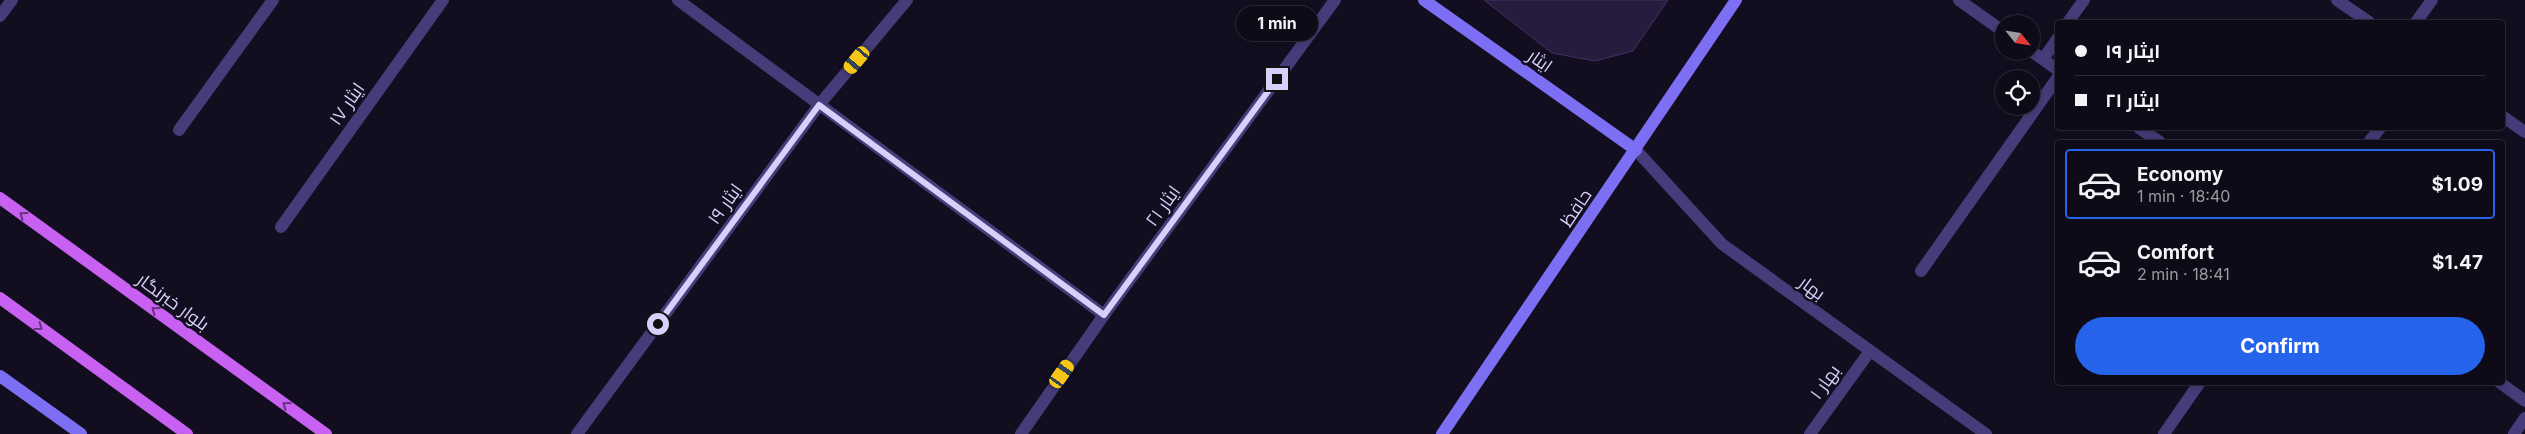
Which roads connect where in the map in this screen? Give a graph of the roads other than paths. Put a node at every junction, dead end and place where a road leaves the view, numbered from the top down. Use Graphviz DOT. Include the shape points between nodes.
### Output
graph roads {
  1 [pos="12,0"];
  2 [pos="273,0"];
  3 [pos="443,0"];
  4 [pos="678,0"];
  5 [pos="907,0"];
  6 [pos="1335,0"];
  7 [pos="1424,0"];
  8 [pos="1736,0"];
  9 [pos="1959,0"];
  10 [pos="2084,0"];
  11 [pos="2337,0"];
  12 [pos="2432,0"];
  13 [pos="0,16"];
  14 [pos="2069,20"];
  15 [pos="2366,20"];
  16 [pos="2417,20"];
  17 [pos="1995,26"];
  18 [pos="2055,42"];
  19 [pos="2040,57"];
  20 [pos="2043,59"];
  21 [pos="2055,68"];
  22 [pos="2055,81"];
  23 [pos="819,105"];
  24 [pos="2505,118"];
  25 [pos="179,130"];
  26 [pos="2142,130"];
  27 [pos="2378,130"];
  28 [pos="2525,132"];
  29 [pos="2157,140"];
  30 [pos="2371,140"];
  31 [pos="1636,150"];
  32 [pos="0,198"];
  33 [pos="281,227"];
  34 [pos="1921,271"];
  35 [pos="0,298"];
  36 [pos="1104,315"];
  37 [pos="1870,351"];
  38 [pos="0,376"];
  39 [pos="2198,385"];
  40 [pos="2503,385"];
  41 [pos="2525,401"];
  42 [pos="2525,418"];
  43 [pos="81,434"];
  44 [pos="187,434"];
  45 [pos="326,434"];
  46 [pos="577,434"];
  47 [pos="1021,434"];
  48 [pos="1442,434"];
  49 [pos="1810,434"];
  50 [pos="1986,434"];
  51 [pos="2164,434"];
  52 [pos="2514,434"];
  1 -- 13 [label="street"];
  2 -- 25 [label="street"];
  3 -- 33 [label="street, ایثار ۱۷"];
  4 -- 23 [label="street"];
  5 -- 23 [label="street, ایثار ۱۹"];
  6 -- 36 [label="street, ایثار ۲۱"];
  7 -- 31 [label="main road, ایثار"];
  8 -- 31 [label="main road, حافظ"];
  9 -- 17 [label="street"];
  10 -- 14 [label="street"];
  11 -- 15 [label="street"];
  12 -- 16 [label="street"];
  18 -- 20 [label="street"];
  19 -- 20 [label="street"];
  20 -- 21 [label="street"];
  22 -- 34 [label="street"];
  23 -- 36 [label="street"];
  23 -- 46 [label="street, ایثار ۱۹"];
  24 -- 28 [label="street"];
  26 -- 29 [label="street"];
  27 -- 30 [label="street"];
  31 -- 37 [label="street, بهار" via="1722,244"];
  31 -- 48 [label="main road, حافظ"];
  45 -- 32 [label="main road, بلوار خبرنگار, one-way"];
  35 -- 44 [label="main road, one-way"];
  36 -- 47 [label="street, ایثار ۲۱"];
  37 -- 49 [label="street, بهار ۱"];
  37 -- 50 [label="street, بهار"];
  38 -- 43 [label="main road"];
  39 -- 51 [label="street"];
  40 -- 41 [label="street"];
  42 -- 52 [label="street"];
}
